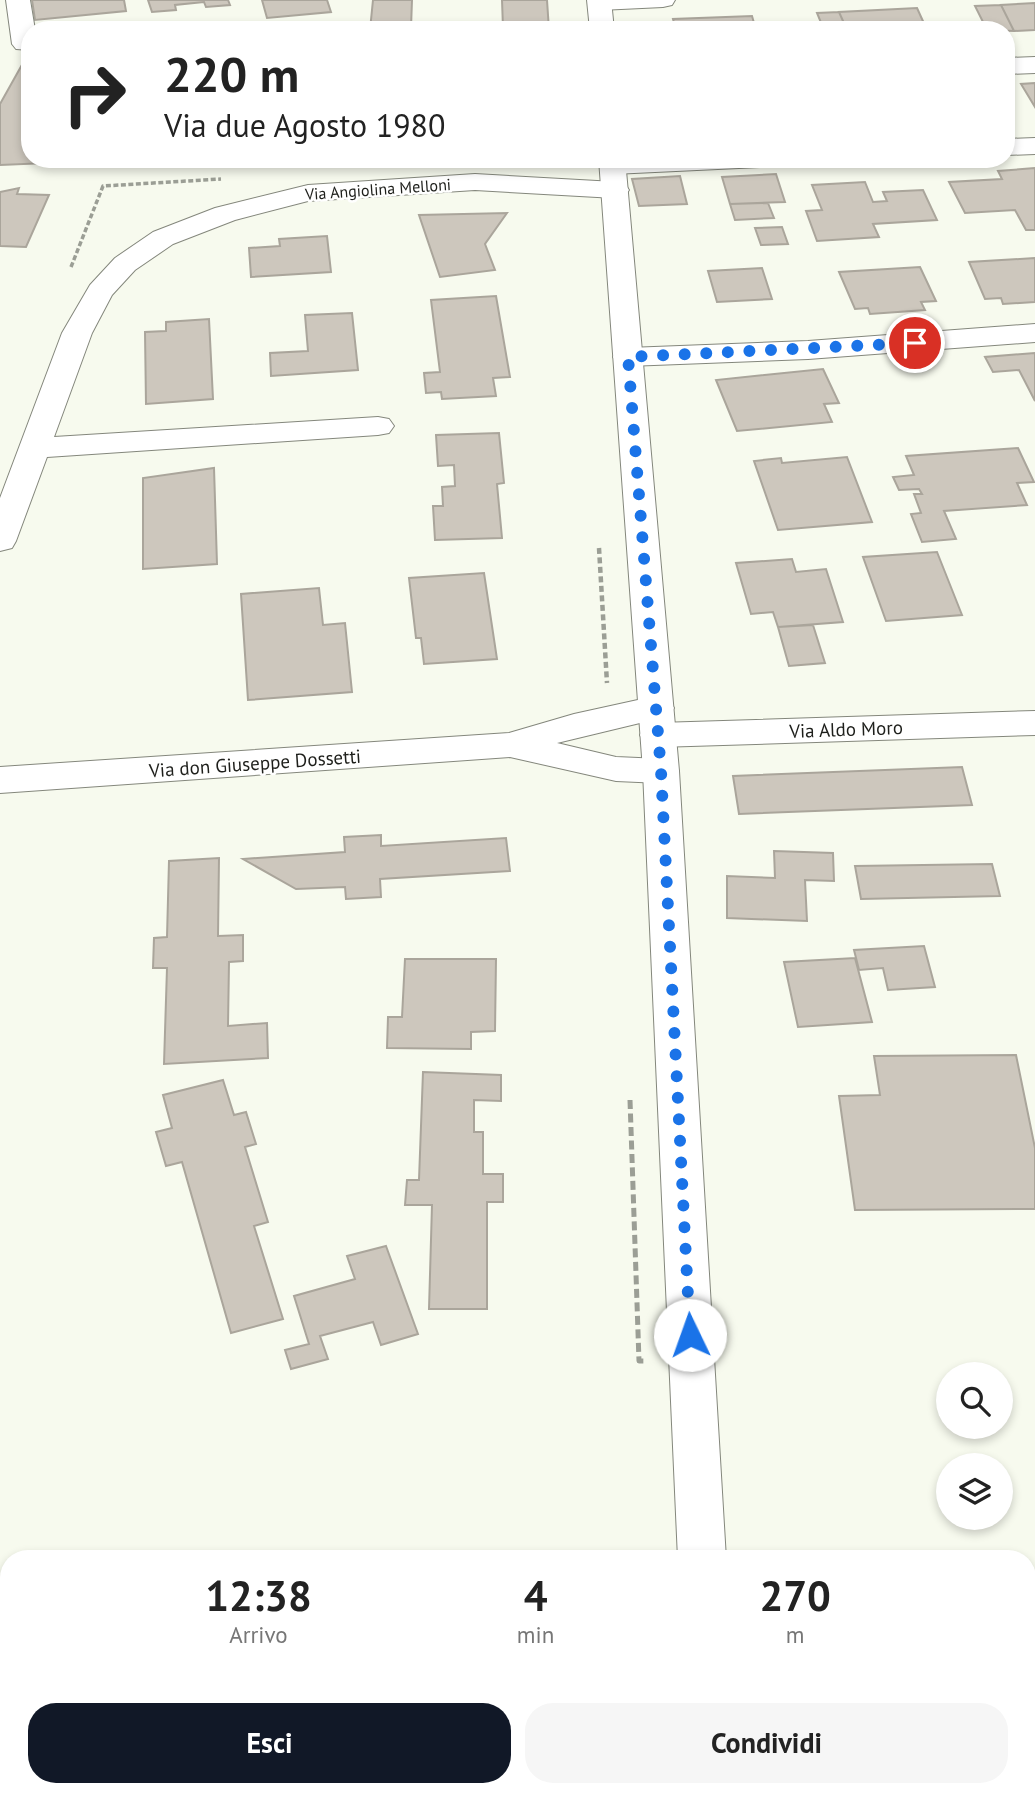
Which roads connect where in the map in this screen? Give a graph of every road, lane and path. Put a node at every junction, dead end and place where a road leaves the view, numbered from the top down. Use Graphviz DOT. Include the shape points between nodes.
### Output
graph roads {
  1 [pos="18,0"];
  2 [pos="663,0"];
  3 [pos="600,1"];
  4 [pos="21,21"];
  5 [pos="601,21"];
  6 [pos="1035,65"];
  7 [pos="1015,66"];
  8 [pos="1035,146"];
  9 [pos="1015,147"];
  10 [pos="584,168"];
  11 [pos="584,168"];
  12 [pos="599,168"];
  13 [pos="475,182"];
  14 [pos="1035,333"];
  15 [pos="628,357"];
  16 [pos="379,425"];
  17 [pos="34,448"];
  18 [pos="0,541"];
  19 [pos="1035,723"];
  20 [pos="658,738"];
  21 [pos="510,745"];
  22 [pos="0,780"];
  23 [pos="702,1550"];
  1 -- 4 [label="street"];
  2 -- 3 [label="street"];
  3 -- 5 [label="street"];
  6 -- 7 [label="street"];
  8 -- 9 [label="street"];
  10 -- 13 [label="street, Via Angiolina Melloni"];
  11 -- 13 [label="street, Via Angiolina Melloni"];
  12 -- 15 [label="street"];
  13 -- 17 [label="street, Via Angiolina Melloni" via="308,193 225,214 163,238 125,264 100,291 77,332"];
  14 -- 15 [label="street" via="808,350"];
  15 -- 20 [label="street"];
  16 -- 17 [label="street"];
  17 -- 18 [label="street, Via Angiolina Melloni"];
  19 -- 20 [label="street, Via Aldo Moro"];
  20 -- 21 [label="street, Via don Giuseppe Dossetti" via="574,726"];
  20 -- 21 [label="street, Via don Giuseppe Dossetti" via="616,769"];
  20 -- 23 [label="street"];
  21 -- 22 [label="street, Via don Giuseppe Dossetti"];
}
